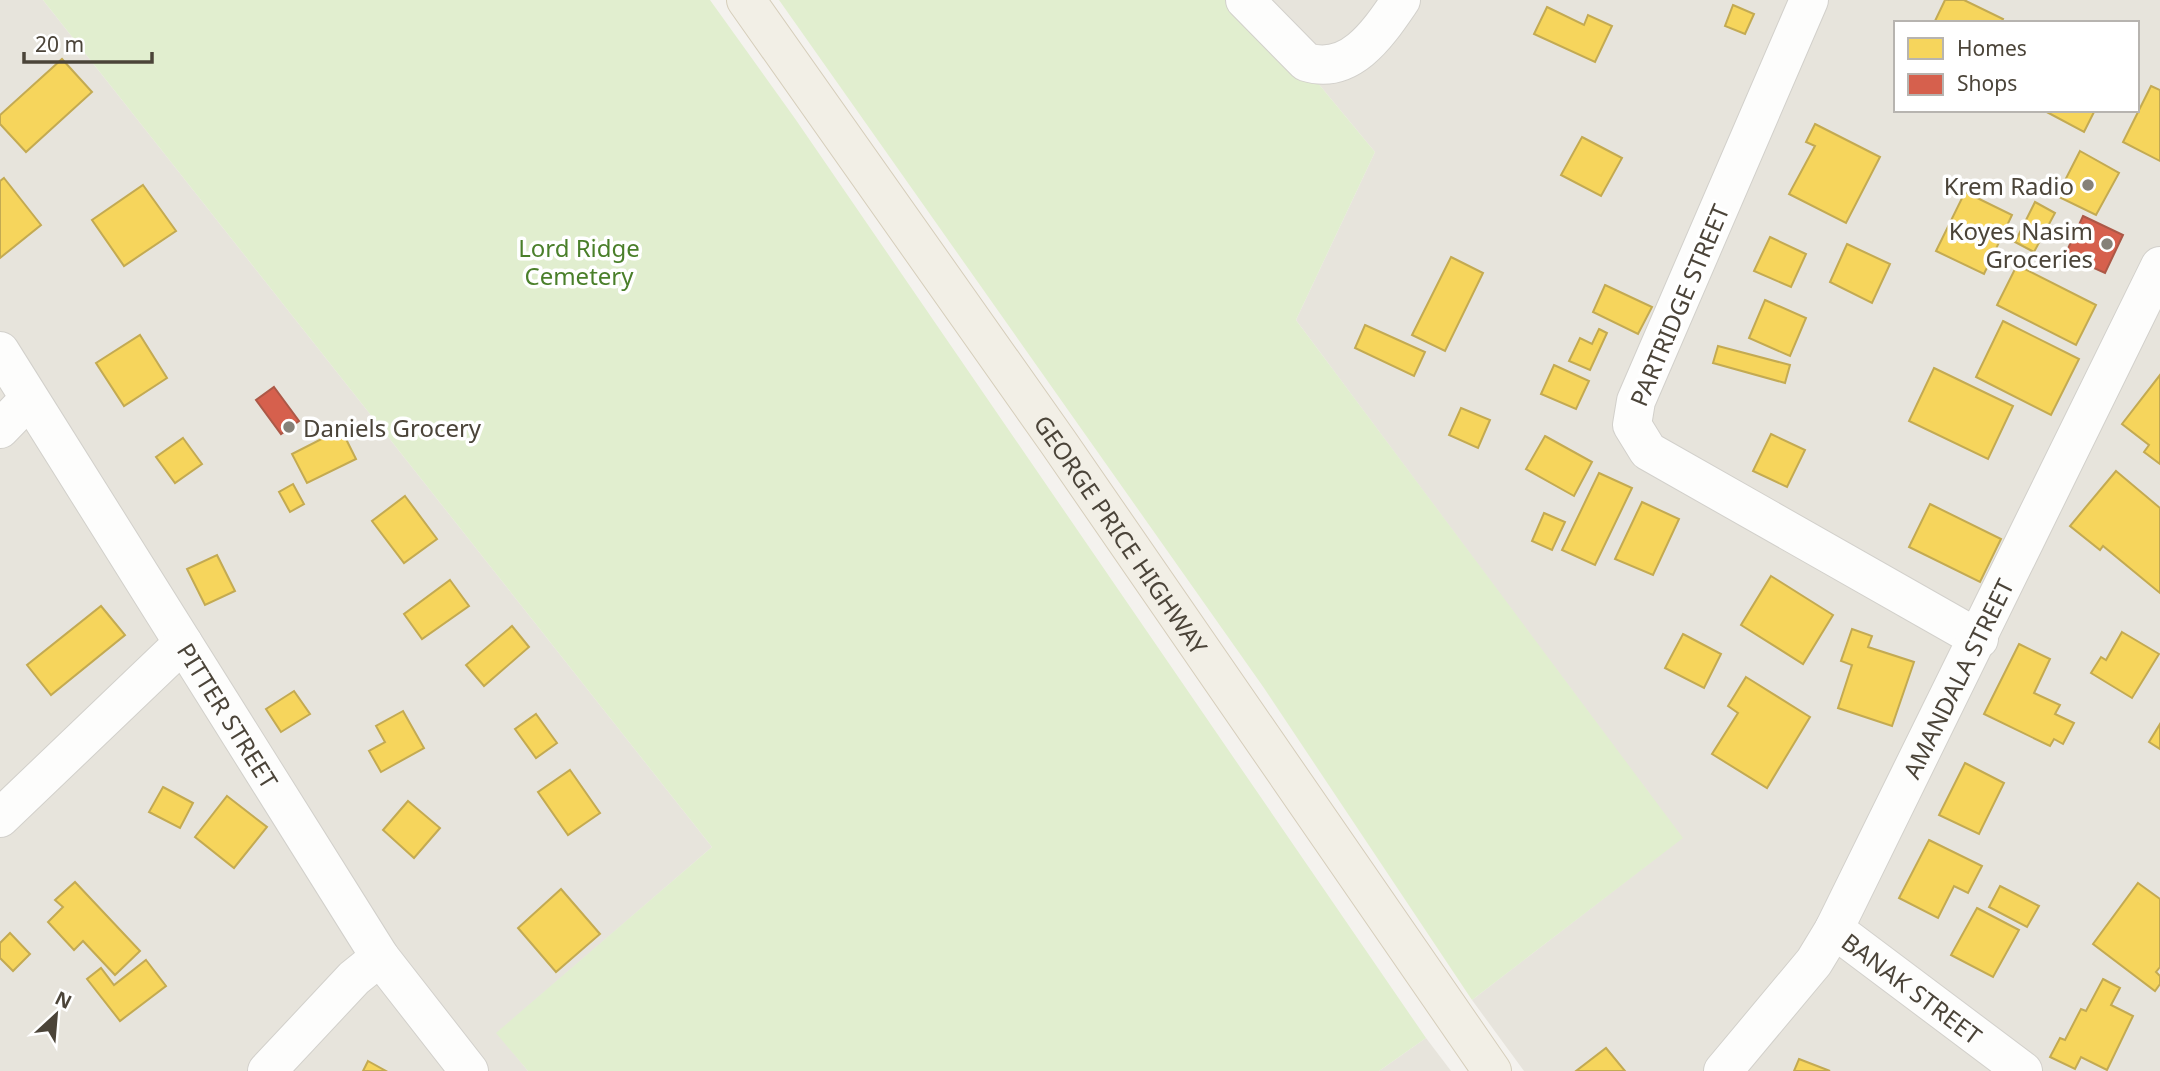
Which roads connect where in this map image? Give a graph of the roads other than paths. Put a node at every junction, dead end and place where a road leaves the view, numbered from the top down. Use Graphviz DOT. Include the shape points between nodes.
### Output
graph roads {
  1 [pos="746,0"];
  2 [pos="1245,0"];
  3 [pos="1401,0"];
  4 [pos="1809,0"];
  5 [pos="2160,266"];
  6 [pos="0,351"];
  7 [pos="29,399"];
  8 [pos="0,429"];
  9 [pos="1979,639"];
  10 [pos="183,643"];
  11 [pos="0,818"];
  12 [pos="1834,929"];
  13 [pos="380,957"];
  14 [pos="267,1071"];
  15 [pos="470,1071"];
  16 [pos="1492,1071"];
  17 [pos="1723,1071"];
  18 [pos="2023,1071"];
  1 -- 16 [label="main road, GEORGE PRICE HIGHWAY"];
  2 -- 3 [label="street" via="1306,62 1320,66 1342,62 1360,51"];
  4 -- 9 [label="street, PARTRIDGE STREET" via="1636,401 1632,425 1648,451"];
  5 -- 9 [label="street, AMANDALA STREET"];
  6 -- 7 [label="street, PITTER STREET"];
  7 -- 8 [label="street"];
  7 -- 10 [label="street, PITTER STREET"];
  9 -- 12 [label="street, AMANDALA STREET"];
  10 -- 11 [label="street"];
  10 -- 13 [label="street, PITTER STREET"];
  12 -- 17 [label="street, AMANDALA STREET" via="1814,962"];
  12 -- 18 [label="street, BANAK STREET"];
  13 -- 14 [label="street" via="354,978"];
  13 -- 15 [label="street, PITTER STREET"];
}
